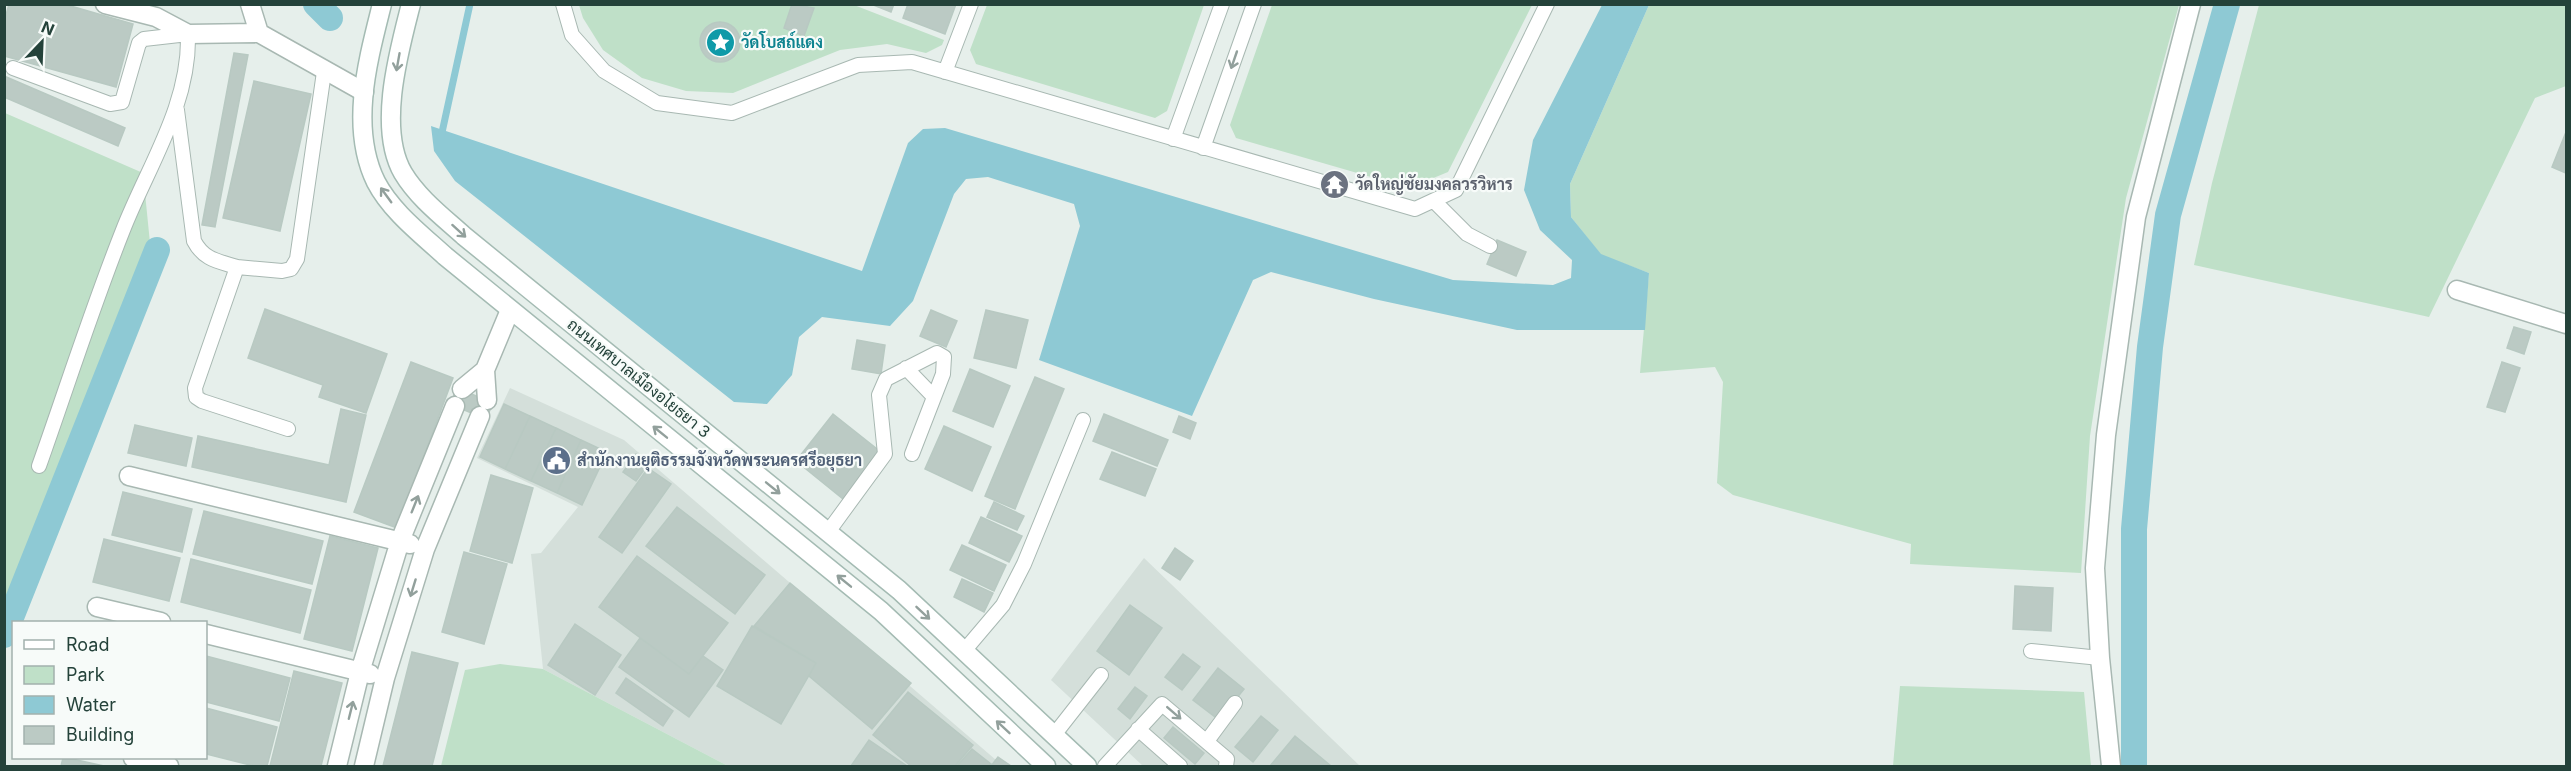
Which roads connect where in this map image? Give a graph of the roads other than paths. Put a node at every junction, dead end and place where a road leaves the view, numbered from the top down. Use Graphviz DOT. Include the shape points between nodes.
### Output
graph roads {
  1 [pos="105,4"];
  2 [pos="250,4"];
  3 [pos="382,4"];
  4 [pos="411,4"];
  5 [pos="563,4"];
  6 [pos="971,4"];
  7 [pos="1222,4"];
  8 [pos="1254,4"];
  9 [pos="1547,4"];
  10 [pos="2191,4"];
  11 [pos="259,33"];
  12 [pos="188,34"];
  13 [pos="13,68"];
  14 [pos="324,72"];
  15 [pos="945,72"];
  16 [pos="364,92"];
  17 [pos="176,108"];
  18 [pos="1173,140"];
  19 [pos="1203,148"];
  20 [pos="1434,201"];
  21 [pos="1490,246"];
  22 [pos="237,267"];
  23 [pos="2457,290"];
  24 [pos="510,310"];
  25 [pos="2566,324"];
  26 [pos="906,368"];
  27 [pos="484,370"];
  28 [pos="934,397"];
  29 [pos="1083,420"];
  30 [pos="288,429"];
  31 [pos="912,454"];
  32 [pos="39,466"];
  33 [pos="129,476"];
  34 [pos="425,479"];
  35 [pos="449,489"];
  36 [pos="828,532"];
  37 [pos="400,541"];
  38 [pos="425,549"];
  39 [pos="97,607"];
  40 [pos="380,607"];
  41 [pos="405,614"];
  42 [pos="157,621"];
  43 [pos="207,634"];
  44 [pos="964,651"];
  45 [pos="2031,651"];
  46 [pos="2100,658"];
  47 [pos="360,672"];
  48 [pos="1101,675"];
  49 [pos="386,678"];
  50 [pos="1235,703"];
  51 [pos="1138,729"];
  52 [pos="1054,735"];
  53 [pos="344,738"];
  54 [pos="1207,741"];
  55 [pos="370,744"];
  56 [pos="138,759"];
  57 [pos="169,766"];
  58 [pos="337,766"];
  59 [pos="364,766"];
  60 [pos="1046,766"];
  61 [pos="1087,766"];
  62 [pos="1105,766"];
  63 [pos="1180,766"];
  64 [pos="1226,766"];
  65 [pos="2111,766"];
  1 -- 12 [label="street" via="156,17"];
  2 -- 11 [label="street"];
  3 -- 16 [label="street, ถนนเทศบาลเมืองอโยธยา 3"];
  4 -- 36 [label="street, ถนนเทศบาลเมืองอโยธยา 3, one-way" via="392,96 391,129 402,171 420,194 464,236"];
  5 -- 15 [label="lane" via="572,35 604,71 657,103 732,113 858,65 912,62"];
  6 -- 15 [label="lane"];
  7 -- 18 [label="lane"];
  8 -- 19 [label="lane, one-way"];
  9 -- 20 [label="lane" via="1456,190"];
  10 -- 46 [label="street" via="2135,228 2106,435 2095,568"];
  11 -- 12 [label="street"];
  11 -- 14 [label="street"];
  12 -- 13 [label="lane" via="144,39 139,43 122,102 110,104"];
  12 -- 17 [label="lane" via="189,55"];
  14 -- 16 [label="street"];
  14 -- 22 [label="lane" via="297,259 291,269 282,271"];
  15 -- 18 [label="lane"];
  24 -- 16 [label="street, ถนนเทศบาลเมืองอโยธยา 3, one-way" via="402,217 376,182 362,132"];
  17 -- 22 [label="lane" via="194,241 207,258"];
  17 -- 32 [label="lane" via="123,229"];
  18 -- 19 [label="lane"];
  19 -- 20 [label="lane" via="1415,209"];
  20 -- 21 [label="lane" via="1467,234"];
  22 -- 30 [label="lane" via="195,388 196,397"];
  23 -- 25 [label="street"];
  24 -- 27 [label="street"];
  60 -- 24 [label="street, ถนนเทศบาลเมืองอโยธยา 3, one-way" via="880,611"];
  26 -- 28 [label="lane"];
  26 -- 28 [label="lane" via="937,352 944,357 943,374"];
  26 -- 36 [label="lane" via="886,379 879,395 885,450 881,463"];
  27 -- 34 [label="street" via="458,398"];
  27 -- 35 [label="street" via="484,408"];
  28 -- 31 [label="lane"];
  29 -- 44 [label="lane" via="1009,595"];
  33 -- 37 [label="street"];
  34 -- 35 [label="street"];
  37 -- 34 [label="street, one-way"];
  35 -- 38 [label="street"];
  36 -- 44 [label="street, ถนนเทศบาลเมืองอโยธยา 3, one-way" via="899,590"];
  37 -- 38 [label="street"];
  37 -- 40 [label="street"];
  38 -- 41 [label="street, one-way"];
  39 -- 42 [label="street"];
  40 -- 41 [label="street"];
  40 -- 47 [label="street"];
  41 -- 49 [label="street"];
  43 -- 47 [label="street"];
  44 -- 52 [label="street, ถนนเทศบาลเมืองอโยธยา 3"];
  45 -- 46 [label="lane"];
  46 -- 65 [label="street"];
  47 -- 49 [label="street"];
  53 -- 47 [label="street, one-way"];
  48 -- 52 [label="lane"];
  49 -- 55 [label="street"];
  50 -- 54 [label="lane"];
  51 -- 54 [label="lane, one-way" via="1162,704"];
  51 -- 62 [label="lane"];
  51 -- 63 [label="lane"];
  52 -- 61 [label="street, ถนนเทศบาลเมืองอโยธยา 3"];
  53 -- 55 [label="street"];
  53 -- 58 [label="street"];
  54 -- 64 [label="lane" via="1227,759"];
  55 -- 59 [label="street"];
  56 -- 57 [label="street"];
}
